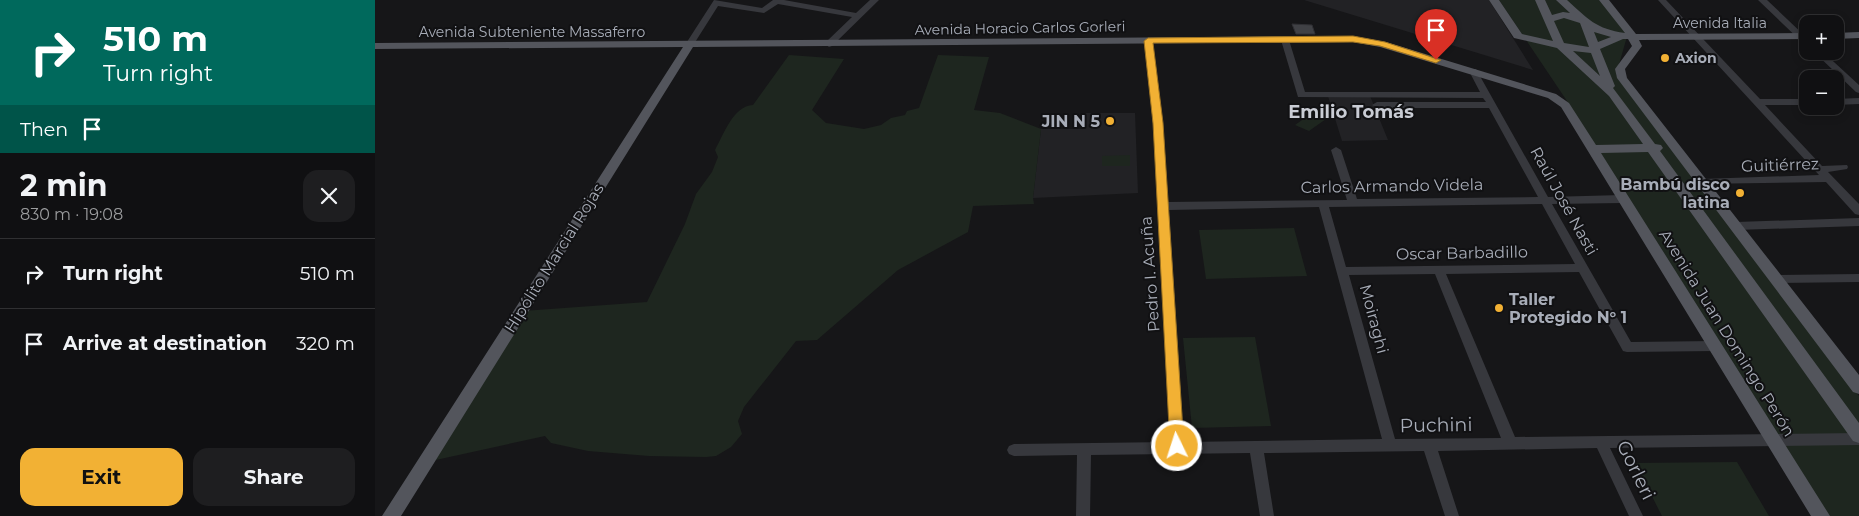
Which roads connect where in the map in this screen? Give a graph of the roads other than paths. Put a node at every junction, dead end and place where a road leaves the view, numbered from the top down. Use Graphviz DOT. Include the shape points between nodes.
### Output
graph roads {
  1 [pos="778,0"];
  2 [pos="875,0"];
  3 [pos="1494,0"];
  4 [pos="1540,0"];
  5 [pos="1561,0"];
  6 [pos="1604,0"];
  7 [pos="1661,0"];
  8 [pos="1762,0"];
  9 [pos="717,1"];
  10 [pos="858,16"];
  11 [pos="1547,20"];
  12 [pos="1583,20"];
  13 [pos="1799,33"];
  14 [pos="1695,36"];
  15 [pos="1844,36"];
  16 [pos="1633,37"];
  17 [pos="1857,37"];
  18 [pos="1799,38"];
  19 [pos="1285,40"];
  20 [pos="1148,41"];
  21 [pos="829,44"];
  22 [pos="689,45"];
  23 [pos="1560,45"];
  24 [pos="375,46"];
  25 [pos="1595,48"];
  26 [pos="1827,60"];
  27 [pos="1473,71"];
  28 [pos="1859,90"];
  29 [pos="1613,94"];
  30 [pos="1552,96"];
  31 [pos="1489,100"];
  32 [pos="1759,102"];
  33 [pos="1799,102"];
  34 [pos="1844,102"];
  35 [pos="1859,102"];
  36 [pos="1377,105"];
  37 [pos="1651,148"];
  38 [pos="1675,148"];
  39 [pos="1591,149"];
  40 [pos="1336,150"];
  41 [pos="1843,167"];
  42 [pos="1822,169"];
  43 [pos="1829,178"];
  44 [pos="1702,182"];
  45 [pos="1622,199"];
  46 [pos="1545,200"];
  47 [pos="1353,203"];
  48 [pos="1323,204"];
  49 [pos="1162,206"];
  50 [pos="1859,211"];
  51 [pos="1859,222"];
  52 [pos="1736,226"];
  53 [pos="1582,268"];
  54 [pos="1439,270"];
  55 [pos="1343,271"];
  56 [pos="1859,278"];
  57 [pos="1777,279"];
  58 [pos="1715,346"];
  59 [pos="1859,387"];
  60 [pos="1859,437"];
  61 [pos="1772,439"];
  62 [pos="1599,441"];
  63 [pos="1510,443"];
  64 [pos="1390,445"];
  65 [pos="1429,445"];
  66 [pos="1177,446"];
  67 [pos="1256,446"];
  68 [pos="1084,449"];
  69 [pos="1014,450"];
  70 [pos="391,516"];
  71 [pos="1083,516"];
  72 [pos="1267,516"];
  73 [pos="1452,516"];
  74 [pos="1636,516"];
  75 [pos="1821,516"];
  1 -- 9 [label="street" via="764,11"];
  1 -- 10 [label="street"];
  2 -- 10 [label="street"];
  3 -- 23 [label="main road" via="1518,36"];
  4 -- 11 [label="main road"];
  5 -- 12 [label="main road"];
  6 -- 16 [label="main road"];
  7 -- 14 [label="street"];
  8 -- 13 [label="street"];
  9 -- 22 [label="street, Hipólito Marcial Rojas"];
  10 -- 21 [label="street"];
  11 -- 12 [label="main road" via="1563,15"];
  11 -- 23 [label="main road"];
  12 -- 16 [label="main road, Avenida Italia" via="1603,33"];
  12 -- 25 [label="main road"];
  14 -- 16 [label="main road, Avenida Italia"];
  14 -- 18 [label="main road, Avenida Italia"];
  14 -- 32 [label="street"];
  15 -- 17 [label="main road"];
  16 -- 25 [label="main road, Avenida Italia" via="1607,40"];
  16 -- 38 [label="main road" via="1636,49 1621,67 1620,74"];
  19 -- 20 [label="main road, Avenida Horacio Carlos Gorleri"];
  19 -- 27 [label="main road, Avenida Horacio Carlos Gorleri" via="1368,41"];
  19 -- 31 [label="street" via="1301,95"];
  20 -- 21 [label="main road, Avenida Horacio Carlos Gorleri"];
  20 -- 49 [label="street, Pedro I. Acuña" via="1158,123"];
  21 -- 22 [label="main road, Avenida Horacio Carlos Gorleri"];
  22 -- 24 [label="main road, Avenida Subteniente Massaferro"];
  22 -- 70 [label="main road, Hipólito Marcial Rojas"];
  23 -- 25 [label="main road" via="1578,51"];
  23 -- 29 [label="main road"];
  25 -- 29 [label="main road"];
  26 -- 28 [label="street"];
  27 -- 30 [label="main road, Avenida Horacio Carlos Gorleri"];
  27 -- 31 [label="street, Raúl José Nasti"];
  29 -- 37 [label="main road"];
  30 -- 39 [label="main road, Avenida Juan Domingo Perón" via="1565,105"];
  31 -- 36 [label="street"];
  31 -- 46 [label="street, Raúl José Nasti"];
  32 -- 33 [label="street"];
  32 -- 42 [label="street" via="1806,156"];
  34 -- 35 [label="street"];
  37 -- 38 [label="main road"];
  37 -- 39 [label="main road"];
  37 -- 60 [label="main road"];
  38 -- 44 [label="main road"];
  39 -- 45 [label="main road, Avenida Juan Domingo Perón"];
  40 -- 47 [label="street"];
  41 -- 42 [label="street"];
  42 -- 43 [label="street"];
  43 -- 44 [label="street, Guitiérrez"];
  43 -- 50 [label="street"];
  44 -- 52 [label="main road"];
  45 -- 46 [label="street, Carlos Armando Videla"];
  45 -- 58 [label="main road, Avenida Juan Domingo Perón"];
  46 -- 47 [label="street, Carlos Armando Videla"];
  46 -- 53 [label="street, Raúl José Nasti"];
  47 -- 48 [label="street, Carlos Armando Videla"];
  48 -- 49 [label="street, Carlos Armando Videla"];
  48 -- 55 [label="street, Moiraghi"];
  49 -- 66 [label="street, Pedro I. Acuña"];
  51 -- 52 [label="street"];
  52 -- 57 [label="main road"];
  53 -- 54 [label="street, Oscar Barbadillo"];
  53 -- 58 [label="street, Raúl José Nasti" via="1627,347"];
  54 -- 55 [label="street, Oscar Barbadillo"];
  54 -- 63 [label="street"];
  55 -- 64 [label="street, Moiraghi"];
  56 -- 57 [label="street"];
  57 -- 59 [label="main road"];
  58 -- 61 [label="main road, Avenida Juan Domingo Perón"];
  60 -- 61 [label="street, Puchini"];
  61 -- 62 [label="street, Puchini"];
  61 -- 75 [label="main road, Avenida Juan Domingo Perón"];
  62 -- 63 [label="street, Puchini"];
  62 -- 74 [label="street, Gorleri"];
  63 -- 65 [label="street, Puchini"];
  64 -- 65 [label="street, Puchini"];
  64 -- 67 [label="street, Puchini"];
  65 -- 73 [label="street"];
  66 -- 67 [label="street, Puchini"];
  66 -- 68 [label="street, Puchini"];
  67 -- 72 [label="street"];
  68 -- 69 [label="street, Puchini"];
  68 -- 71 [label="street"];
}
